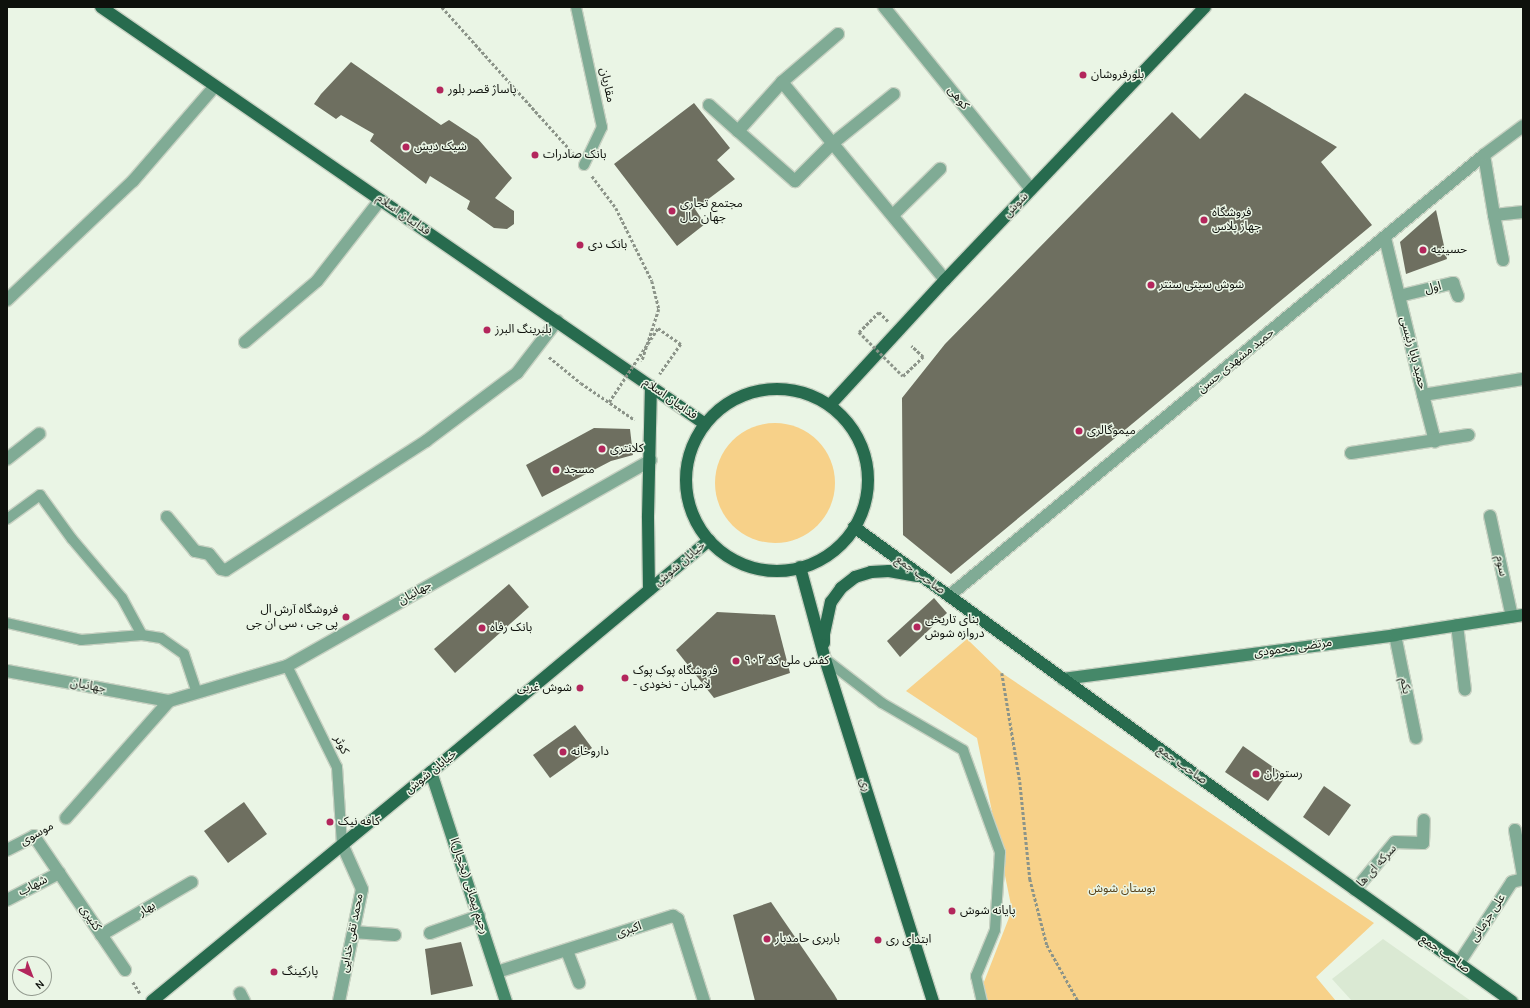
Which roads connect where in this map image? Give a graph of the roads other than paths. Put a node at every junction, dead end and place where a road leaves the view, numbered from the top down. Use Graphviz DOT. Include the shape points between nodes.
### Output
graph roads {
  1 [pos="101,7"];
  2 [pos="576,7"];
  3 [pos="884,7"];
  4 [pos="1205,7"];
  5 [pos="838,34"];
  6 [pos="782,82"];
  7 [pos="216,86"];
  8 [pos="894,94"];
  9 [pos="709,105"];
  10 [pos="1523,126"];
  11 [pos="738,131"];
  12 [pos="833,143"];
  13 [pos="1484,155"];
  14 [pos="584,165"];
  15 [pos="940,169"];
  16 [pos="1031,189"];
  17 [pos="380,200"];
  18 [pos="1523,212"];
  19 [pos="893,215"];
  20 [pos="1494,215"];
  21 [pos="1384,238"];
  22 [pos="1503,260"];
  23 [pos="945,280"];
  24 [pos="1399,296"];
  25 [pos="1458,296"];
  26 [pos="7,300"];
  27 [pos="557,321"];
  28 [pos="245,342"];
  29 [pos="1523,378"];
  30 [pos="651,386"];
  31 [pos="1423,395"];
  32 [pos="830,405"];
  33 [pos="705,424"];
  34 [pos="39,434"];
  35 [pos="1469,435"];
  36 [pos="1435,441"];
  37 [pos="1351,453"];
  38 [pos="7,459"];
  39 [pos="651,460"];
  40 [pos="1490,516"];
  41 [pos="167,517"];
  42 [pos="7,519"];
  43 [pos="854,527"];
  44 [pos="709,540"];
  45 [pos="800,567"];
  46 [pos="923,577"];
  47 [pos="649,590"];
  48 [pos="950,596"];
  49 [pos="1517,616"];
  50 [pos="7,623"];
  51 [pos="1457,625"];
  52 [pos="1395,635"];
  53 [pos="142,636"];
  54 [pos="825,659"];
  55 [pos="287,666"];
  56 [pos="7,671"];
  57 [pos="1063,679"];
  58 [pos="1465,690"];
  59 [pos="197,693"];
  60 [pos="169,701"];
  61 [pos="1416,738"];
  62 [pos="431,772"];
  63 [pos="66,818"];
  64 [pos="1424,820"];
  65 [pos="1515,830"];
  66 [pos="34,836"];
  67 [pos="342,844"];
  68 [pos="7,850"];
  69 [pos="59,873"];
  70 [pos="1523,875"];
  71 [pos="1523,879"];
  72 [pos="192,882"];
  73 [pos="1355,890"];
  74 [pos="7,900"];
  75 [pos="478,916"];
  76 [pos="353,932"];
  77 [pos="430,933"];
  78 [pos="101,935"];
  79 [pos="395,935"];
  80 [pos="567,951"];
  81 [pos="1459,963"];
  82 [pos="125,970"];
  83 [pos="497,972"];
  84 [pos="579,983"];
  85 [pos="152,1001"];
  86 [pos="339,1001"];
  87 [pos="506,1001"];
  88 [pos="704,1001"];
  89 [pos="933,1001"];
  90 [pos="982,1001"];
  91 [pos="1512,1001"];
  1 -- 7 [label="main road, فداییان اسلام"];
  2 -- 14 [label="lane, مقاریان" via="602,127"];
  3 -- 16 [label="street, کوهی"];
  4 -- 16 [label="main road, شوش"];
  5 -- 6 [label="street"];
  6 -- 11 [label="street"];
  6 -- 12 [label="street"];
  7 -- 17 [label="main road, فداییان اسلام"];
  7 -- 26 [label="street" via="133,181"];
  8 -- 12 [label="street"];
  9 -- 11 [label="street"];
  10 -- 13 [label="street, حمید مشهدی حسن"];
  11 -- 12 [label="street" via="795,181"];
  12 -- 19 [label="street"];
  13 -- 20 [label="street"];
  13 -- 21 [label="street, حمید مشهدی حسن"];
  15 -- 19 [label="street"];
  16 -- 23 [label="main road, شوش"];
  17 -- 27 [label="main road, فداییان اسلام"];
  17 -- 28 [label="street" via="317,281"];
  18 -- 20 [label="street"];
  19 -- 23 [label="street"];
  20 -- 22 [label="street"];
  21 -- 24 [label="street, حمید بابا رئیسی"];
  21 -- 48 [label="street, حمید مشهدی حسن"];
  23 -- 32 [label="main road, شوش"];
  24 -- 25 [label="street, اول" via="1453,283"];
  24 -- 31 [label="street, حمید بابا رئیسی"];
  27 -- 30 [label="main road, فداییان اسلام"];
  27 -- 41 [label="street" via="517,373 426,441 226,570 221,569 209,554 195,552"];
  29 -- 31 [label="street, حمید بابا رئیسی"];
  30 -- 33 [label="main road, فداییان اسلام"];
  30 -- 39 [label="main road"];
  31 -- 36 [label="street"];
  32 -- 33 [label="main road" via="810,395 788,389 765,389 743,395 723,406"];
  32 -- 43 [label="main road" via="847,421 855,433 866,461 867,484 864,506"];
  33 -- 44 [label="main road" via="694,441 687,463 686,486 690,508 700,529"];
  34 -- 38 [label="street"];
  35 -- 36 [label="street"];
  36 -- 37 [label="street"];
  39 -- 47 [label="main road" via="648,516"];
  39 -- 55 [label="street, جهانیان"];
  40 -- 49 [label="street, سوم"];
  42 -- 53 [label="lane" via="40,495 72,539 122,598"];
  43 -- 45 [label="main road" via="840,545 822,558"];
  43 -- 46 [label="main road, صاحب جمع"];
  44 -- 45 [label="main road" via="733,560 755,568 778,571"];
  44 -- 47 [label="main road, خیابان شوش"];
  45 -- 54 [label="main road, ری"];
  46 -- 48 [label="main road, صاحب جمع"];
  46 -- 54 [label="main road" via="889,571 871,572 855,577 841,588 831,602 827,617 824,634"];
  47 -- 62 [label="main road, خیابان شوش"];
  48 -- 57 [label="main road, صاحب جمع"];
  49 -- 51 [label="street, مرتضی محمودی"];
  50 -- 53 [label="lane" via="81,640"];
  51 -- 52 [label="street, مرتضی محمودی"];
  51 -- 58 [label="street"];
  52 -- 57 [label="street, مرتضی محمودی"];
  52 -- 61 [label="street, یکم"];
  53 -- 59 [label="lane" via="161,638 184,654"];
  54 -- 89 [label="main road, ری"];
  54 -- 90 [label="lane" via="882,702 963,750 1000,852 995,930 976,976"];
  55 -- 59 [label="street, جهانیان"];
  55 -- 67 [label="lane, کوثر" via="337,767"];
  56 -- 60 [label="street, جهانیان"];
  57 -- 73 [label="main road, صاحب جمع"];
  59 -- 60 [label="street, جهانیان"];
  60 -- 63 [label="street"];
  62 -- 67 [label="main road, خیابان شوش"];
  62 -- 75 [label="street, رحیم پیمانی (یخچال)ا"];
  64 -- 73 [label="street, سرکه ای ها" via="1423,843 1395,842"];
  65 -- 70 [label="street"];
  66 -- 68 [label="street, موسوی"];
  66 -- 69 [label="street, کثیری"];
  67 -- 76 [label="street, محمد تقی خدایی" via="362,890"];
  67 -- 85 [label="main road, خیابان شوش"];
  69 -- 74 [label="street, شهاب"];
  69 -- 78 [label="street, کثیری"];
  71 -- 81 [label="street, علی جزمانی" via="1512,882"];
  72 -- 78 [label="street, بهار"];
  73 -- 81 [label="main road, صاحب جمع"];
  75 -- 77 [label="street"];
  75 -- 83 [label="street, رحیم پیمانی (یخچال)ا"];
  76 -- 79 [label="street"];
  76 -- 86 [label="street, محمد تقی خدایی"];
  78 -- 82 [label="street, کثیری"];
  80 -- 83 [label="street, اکبری"];
  80 -- 84 [label="street"];
  80 -- 88 [label="street, اکبری" via="676,916"];
  81 -- 91 [label="main road, صاحب جمع"];
  83 -- 87 [label="street, رحیم پیمانی (یخچال)ا"];
}
